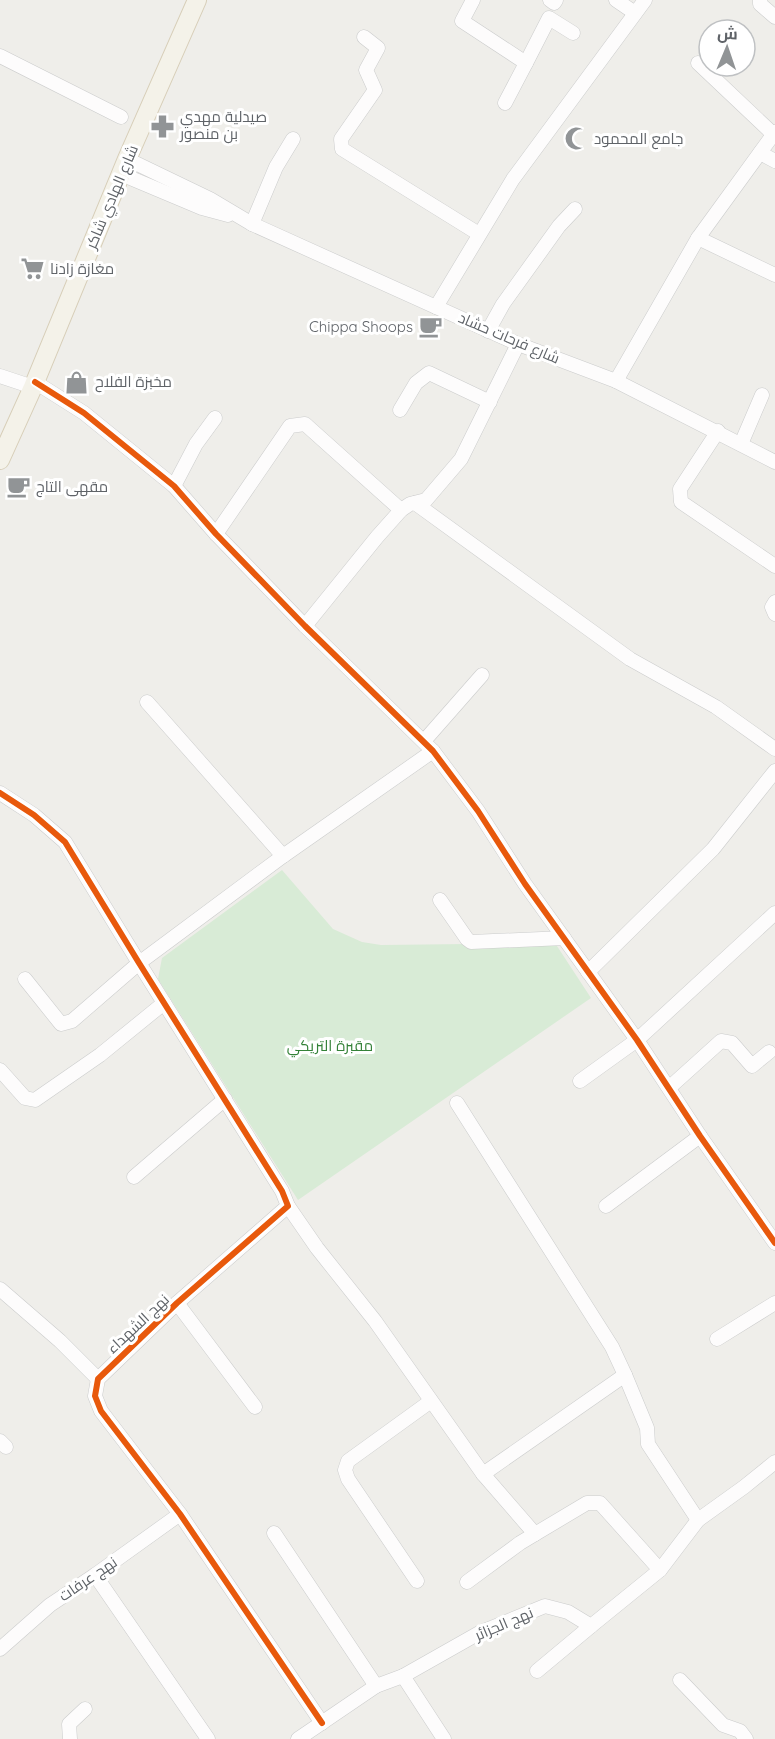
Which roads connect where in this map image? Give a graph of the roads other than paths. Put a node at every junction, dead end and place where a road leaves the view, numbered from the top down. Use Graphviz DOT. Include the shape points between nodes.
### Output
graph roads {
  1 [pos="197,0"];
  2 [pos="473,0"];
  3 [pos="550,0"];
  4 [pos="556,0"];
  5 [pos="616,0"];
  6 [pos="645,0"];
  7 [pos="760,0"];
  8 [pos="635,13"];
  9 [pos="775,17"];
  10 [pos="573,33"];
  11 [pos="364,37"];
  12 [pos="0,56"];
  13 [pos="526,63"];
  14 [pos="714,78"];
  15 [pos="505,103"];
  16 [pos="121,117"];
  17 [pos="774,133"];
  18 [pos="293,138"];
  19 [pos="760,153"];
  20 [pos="775,161"];
  21 [pos="124,166"];
  22 [pos="575,209"];
  23 [pos="247,222"];
  24 [pos="479,234"];
  25 [pos="698,238"];
  26 [pos="775,275"];
  27 [pos="436,307"];
  28 [pos="488,331"];
  29 [pos="518,344"];
  30 [pos="0,376"];
  31 [pos="616,381"];
  32 [pos="34,385"];
  33 [pos="762,395"];
  34 [pos="490,402"];
  35 [pos="400,410"];
  36 [pos="215,418"];
  37 [pos="718,431"];
  38 [pos="741,444"];
  39 [pos="0,460"];
  40 [pos="775,462"];
  41 [pos="174,486"];
  42 [pos="415,503"];
  43 [pos="401,510"];
  44 [pos="216,534"];
  45 [pos="775,566"];
  46 [pos="775,602"];
  47 [pos="775,614"];
  48 [pos="305,626"];
  49 [pos="482,675"];
  50 [pos="147,702"];
  51 [pos="428,746"];
  52 [pos="775,749"];
  53 [pos="775,771"];
  54 [pos="0,793"];
  55 [pos="283,856"];
  56 [pos="440,900"];
  57 [pos="775,912"];
  58 [pos="564,938"];
  59 [pos="139,963"];
  60 [pos="588,972"];
  61 [pos="25,979"];
  62 [pos="164,1003"];
  63 [pos="638,1040"];
  64 [pos="769,1052"];
  65 [pos="0,1070"];
  66 [pos="580,1082"];
  67 [pos="670,1088"];
  68 [pos="225,1099"];
  69 [pos="457,1103"];
  70 [pos="700,1136"];
  71 [pos="134,1177"];
  72 [pos="288,1206"];
  73 [pos="606,1206"];
  74 [pos="775,1243"];
  75 [pos="0,1289"];
  76 [pos="177,1303"];
  77 [pos="775,1303"];
  78 [pos="717,1339"];
  79 [pos="625,1376"];
  80 [pos="98,1379"];
  81 [pos="431,1401"];
  82 [pos="255,1407"];
  83 [pos="775,1461"];
  84 [pos="483,1474"];
  85 [pos="180,1514"];
  86 [pos="698,1520"];
  87 [pos="274,1533"];
  88 [pos="535,1534"];
  89 [pos="660,1570"];
  90 [pos="95,1575"];
  91 [pos="417,1581"];
  92 [pos="467,1582"];
  93 [pos="591,1626"];
  94 [pos="0,1649"];
  95 [pos="537,1671"];
  96 [pos="403,1676"];
  97 [pos="680,1680"];
  98 [pos="376,1686"];
  99 [pos="85,1709"];
  100 [pos="322,1723"];
  101 [pos="70,1739"];
  102 [pos="208,1739"];
  103 [pos="298,1739"];
  104 [pos="444,1739"];
  105 [pos="746,1739"];
  1 -- 21 [label="main road, شارع الهادي شاكر"];
  2 -- 13 [label="street" via="462,21"];
  3 -- 4 [label="street"];
  5 -- 8 [label="street"];
  6 -- 8 [label="street"];
  7 -- 9 [label="street"];
  8 -- 24 [label="street" via="513,179"];
  10 -- 13 [label="street" via="549,18"];
  11 -- 24 [label="street" via="378,48 366,70 375,90 341,139 342,149"];
  12 -- 16 [label="street"];
  13 -- 15 [label="street"];
  14 -- 17 [label="street"];
  17 -- 19 [label="street"];
  18 -- 23 [label="street"];
  19 -- 20 [label="street"];
  19 -- 25 [label="street"];
  21 -- 23 [label="street, شارع فرحات حشاد" via="202,208"];
  21 -- 32 [label="main road, شارع الهادي شاكر"];
  22 -- 28 [label="street" via="503,304"];
  23 -- 27 [label="street, شارع فرحات حشاد"];
  24 -- 27 [label="street"];
  25 -- 26 [label="street"];
  25 -- 31 [label="street"];
  27 -- 28 [label="street, شارع فرحات حشاد"];
  28 -- 29 [label="street, شارع فرحات حشاد"];
  29 -- 31 [label="street, شارع فرحات حشاد"];
  29 -- 34 [label="street"];
  30 -- 32 [label="street"];
  31 -- 37 [label="street, شارع فرحات حشاد"];
  32 -- 39 [label="main road, شارع الهادي شاكر"];
  32 -- 41 [label="street" via="84,413"];
  33 -- 38 [label="street"];
  34 -- 35 [label="street" via="429,374 416,383"];
  34 -- 42 [label="street" via="460,459 426,500"];
  36 -- 41 [label="street"];
  37 -- 38 [label="street, شارع فرحات حشاد"];
  37 -- 45 [label="street" via="680,489 681,502"];
  38 -- 40 [label="street, شارع فرحات حشاد"];
  41 -- 44 [label="street"];
  42 -- 43 [label="street"];
  42 -- 52 [label="street" via="630,659 716,707"];
  43 -- 44 [label="street" via="305,423 290,426"];
  43 -- 48 [label="street"];
  44 -- 48 [label="street"];
  46 -- 47 [label="street"];
  48 -- 51 [label="street"];
  49 -- 51 [label="street"];
  50 -- 55 [label="street"];
  51 -- 55 [label="street"];
  51 -- 58 [label="street" via="478,811"];
  53 -- 60 [label="street" via="713,849"];
  54 -- 59 [label="street" via="65,842"];
  55 -- 59 [label="street"];
  56 -- 58 [label="street" via="471,942"];
  57 -- 63 [label="street"];
  58 -- 60 [label="street"];
  59 -- 61 [label="street" via="66,1024"];
  59 -- 62 [label="street"];
  60 -- 63 [label="street"];
  62 -- 65 [label="street" via="100,1055 35,1100 25,1098"];
  62 -- 68 [label="street"];
  63 -- 66 [label="street"];
  63 -- 67 [label="street"];
  64 -- 67 [label="street" via="752,1066 732,1043 721,1041"];
  67 -- 70 [label="street"];
  68 -- 71 [label="street"];
  68 -- 72 [label="street"];
  69 -- 79 [label="street" via="612,1347"];
  70 -- 73 [label="street"];
  70 -- 74 [label="street"];
  72 -- 76 [label="street, نهج الشهداء"];
  72 -- 81 [label="street"];
  75 -- 80 [label="street"];
  76 -- 80 [label="street, نهج الشهداء"];
  76 -- 82 [label="street"];
  77 -- 78 [label="street"];
  79 -- 84 [label="street"];
  79 -- 86 [label="street" via="648,1428 648,1444"];
  80 -- 85 [label="street" via="96,1396 101,1411"];
  81 -- 84 [label="street"];
  81 -- 91 [label="street" via="345,1466 348,1479"];
  83 -- 86 [label="street"];
  84 -- 88 [label="street"];
  85 -- 90 [label="street, نهج عرفات"];
  85 -- 100 [label="street"];
  86 -- 89 [label="street"];
  87 -- 98 [label="street"];
  88 -- 89 [label="street" via="587,1503 600,1503"];
  88 -- 92 [label="street"];
  89 -- 93 [label="street"];
  90 -- 94 [label="street, نهج عرفات" via="50,1605"];
  90 -- 102 [label="street"];
  93 -- 95 [label="street"];
  93 -- 96 [label="street, نهج الجزائر" via="568,1612 545,1606 479,1633"];
  96 -- 98 [label="street, نهج الجزائر"];
  96 -- 104 [label="street"];
  97 -- 105 [label="street" via="723,1725 740,1731"];
  98 -- 100 [label="street, نهج الجزائر"];
  99 -- 101 [label="street" via="69,1724"];
  100 -- 103 [label="street, نهج الجزائر"];
}
